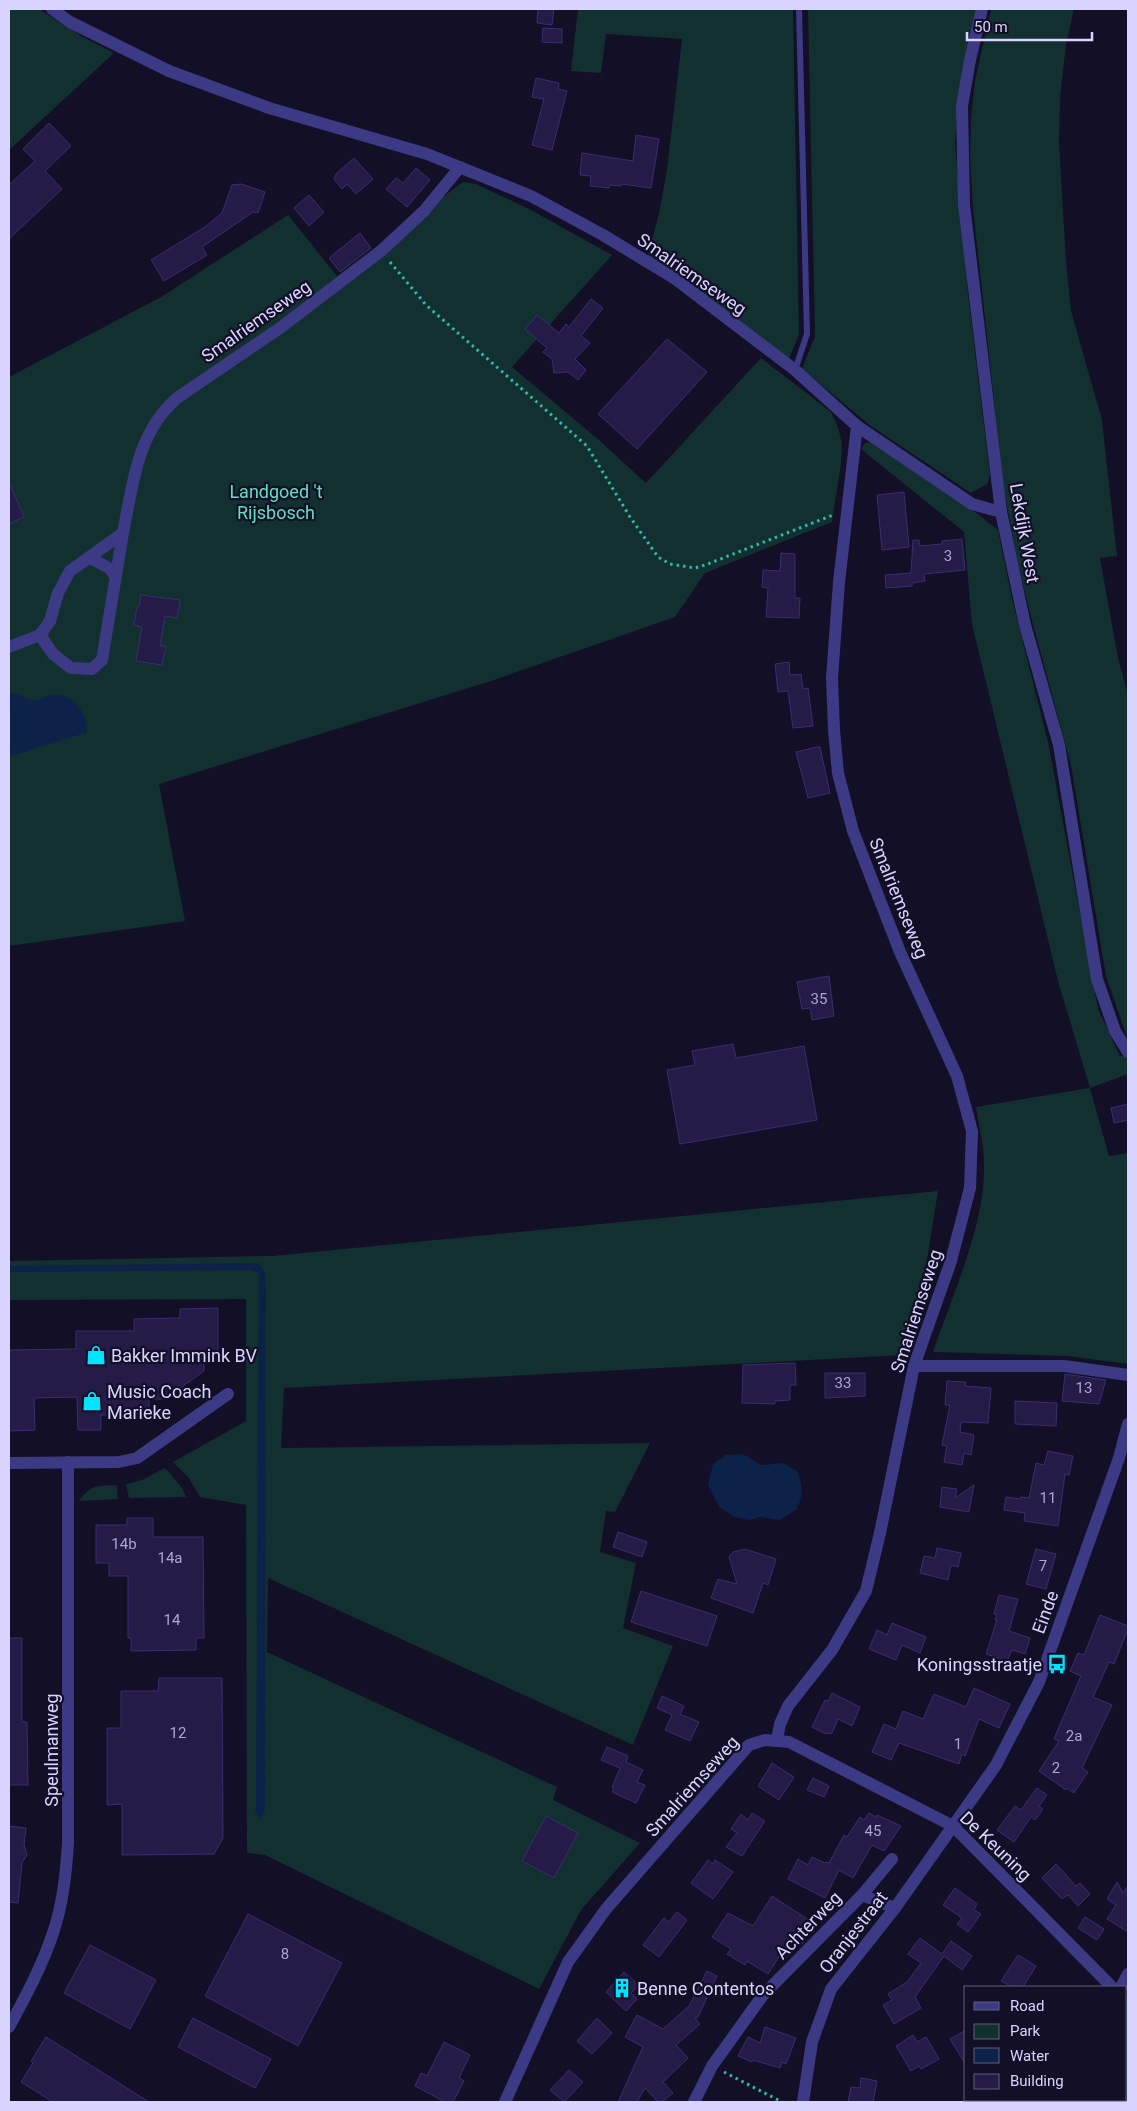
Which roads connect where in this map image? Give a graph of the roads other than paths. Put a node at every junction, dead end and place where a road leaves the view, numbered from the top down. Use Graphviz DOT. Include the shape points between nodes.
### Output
graph roads {
  1 [pos="52,9"];
  2 [pos="799,9"];
  3 [pos="982,9"];
  4 [pos="460,167"];
  5 [pos="795,370"];
  6 [pos="857,426"];
  7 [pos="1001,512"];
  8 [pos="123,533"];
  9 [pos="90,558"];
  10 [pos="116,576"];
  11 [pos="40,636"];
  12 [pos="9,648"];
  13 [pos="1128,1052"];
  14 [pos="914,1366"];
  15 [pos="1128,1375"];
  16 [pos="228,1394"];
  17 [pos="1128,1424"];
  18 [pos="68,1462"];
  19 [pos="9,1463"];
  20 [pos="777,1740"];
  21 [pos="953,1826"];
  22 [pos="892,1859"];
  23 [pos="862,1895"];
  24 [pos="895,1908"];
  25 [pos="1128,1974"];
  26 [pos="1111,1986"];
  27 [pos="1122,1986"];
  28 [pos="9,2027"];
  29 [pos="505,2102"];
  30 [pos="694,2102"];
  31 [pos="803,2102"];
  1 -- 4 [label="street, Smalriemseweg" via="70,22 169,71 269,108 427,154"];
  2 -- 5 [label="lane" via="807,334"];
  3 -- 7 [label="street, Lekdijk West" via="962,106 964,206"];
  4 -- 5 [label="street, Smalriemseweg" via="531,196 674,278"];
  4 -- 8 [label="street, Smalriemseweg" via="424,211 381,251 280,328 164,409 144,441"];
  5 -- 6 [label="street, Smalriemseweg"];
  6 -- 7 [label="street, Smalriemseweg" via="972,504"];
  6 -- 14 [label="street, Smalriemseweg" via="832,678 838,773 853,831 900,952 957,1076 972,1131 970,1188 951,1261"];
  7 -- 13 [label="street, Lekdijk West" via="1025,625 1059,745 1097,979 1115,1031"];
  8 -- 9 [label="street"];
  8 -- 10 [label="street, Smalriemseweg"];
  9 -- 10 [label="street" via="109,568"];
  9 -- 11 [label="street" via="70,571 58,593 50,621"];
  10 -- 11 [label="street, Smalriemseweg" via="102,660 97,665 71,668 53,654"];
  11 -- 12 [label="street"];
  14 -- 15 [label="street" via="1064,1366"];
  14 -- 20 [label="street, Smalriemseweg" via="866,1591 832,1650 788,1706"];
  16 -- 18 [label="street" via="137,1458 119,1462"];
  17 -- 21 [label="street, Einde" via="1119,1458 1039,1682 996,1765"];
  18 -- 19 [label="street"];
  18 -- 28 [label="street, Speulmanweg" via="66,1872 54,1932"];
  20 -- 21 [label="street, De Keuning" via="789,1742"];
  20 -- 29 [label="street, Smalriemseweg" via="757,1741 749,1745 606,1909 568,1962"];
  21 -- 24 [label="street, Oranjestraat"];
  21 -- 26 [label="street, De Keuning"];
  22 -- 23 [label="street, Achterweg"];
  23 -- 24 [label="street, Achterweg"];
  23 -- 30 [label="street, Achterweg" via="763,1996 712,2066"];
  24 -- 31 [label="street, Oranjestraat" via="831,1989 812,2042"];
  25 -- 27 [label="street"];
}
